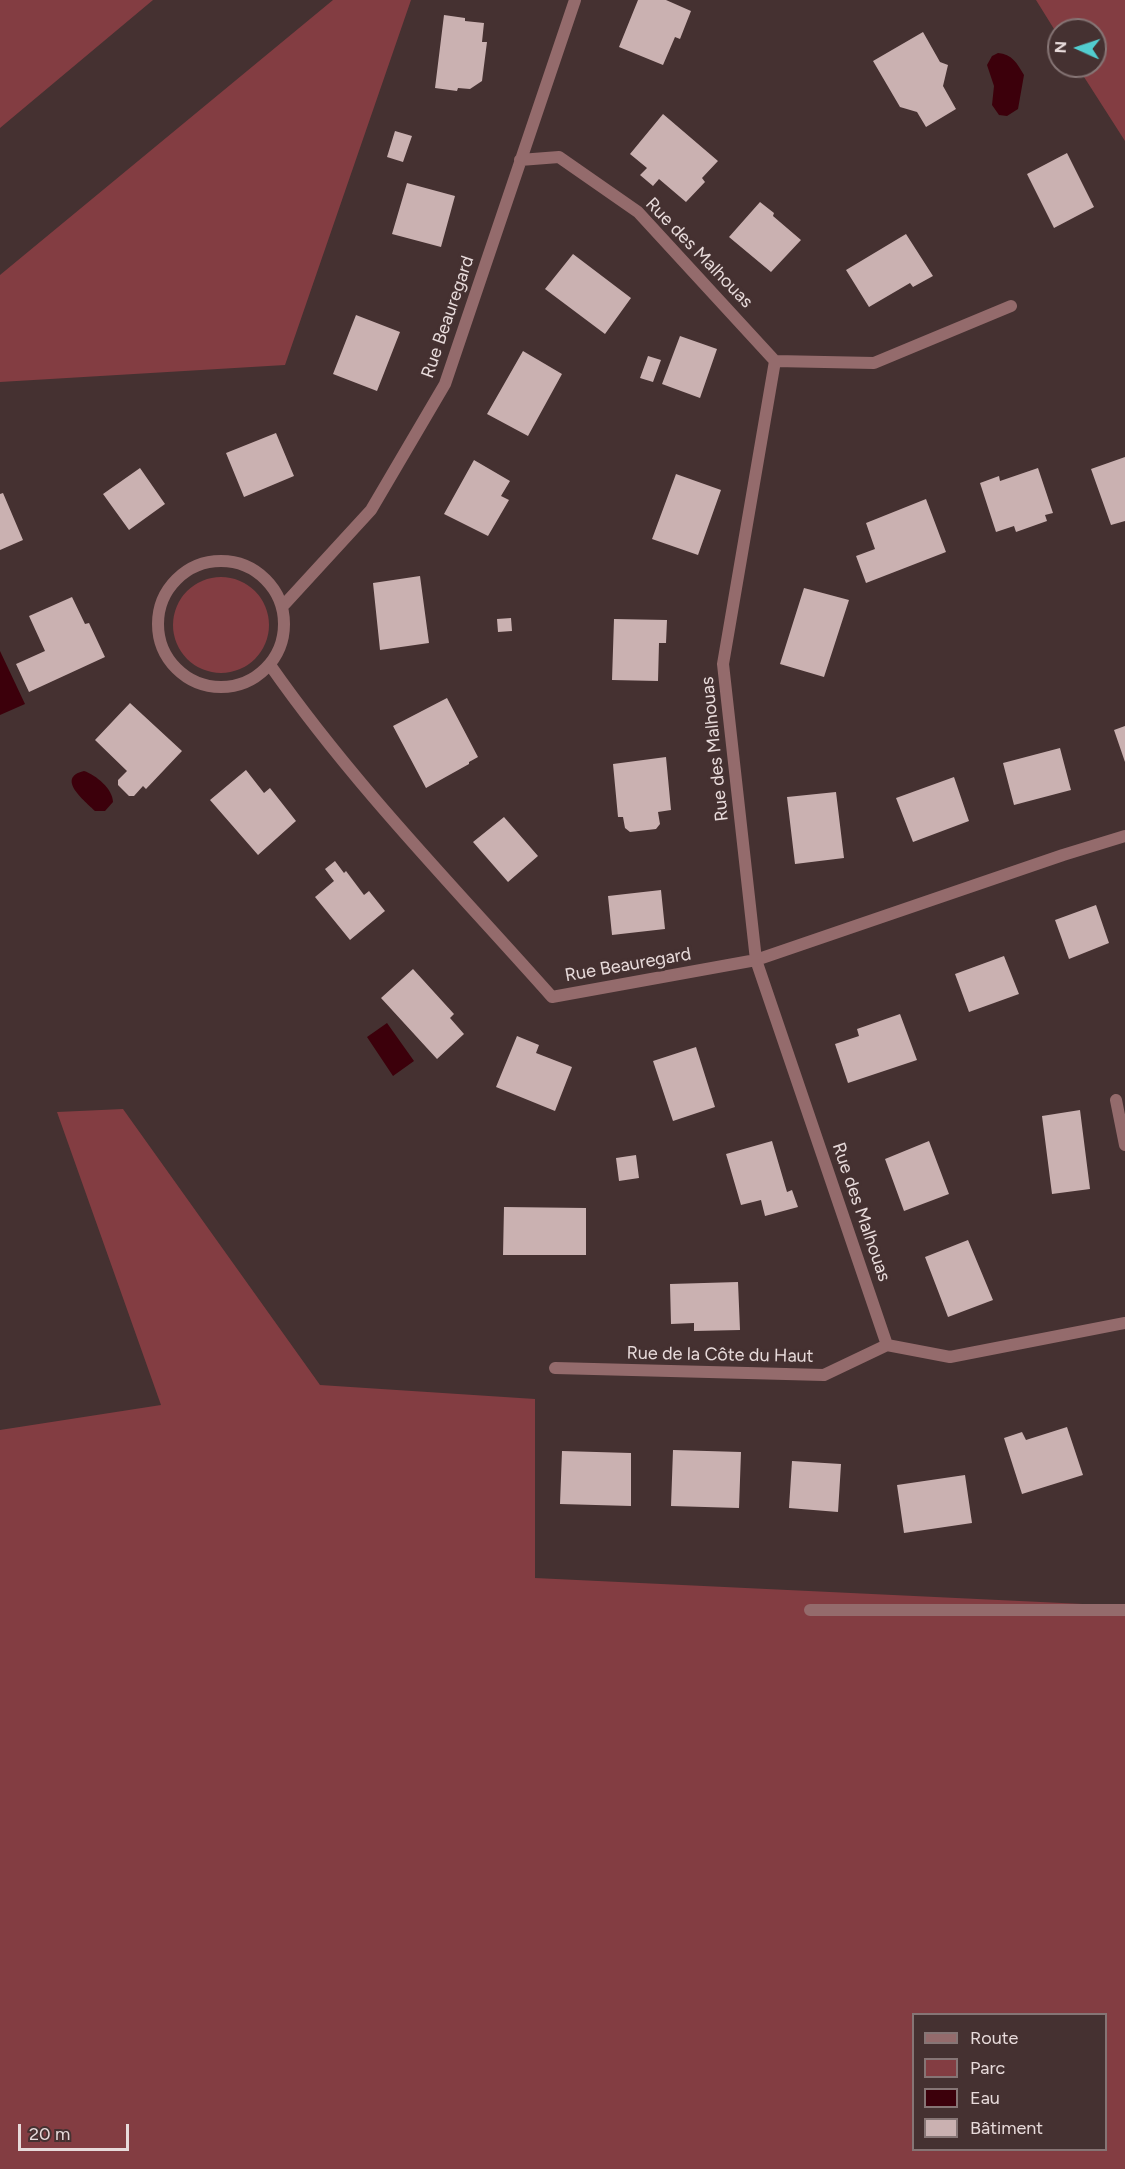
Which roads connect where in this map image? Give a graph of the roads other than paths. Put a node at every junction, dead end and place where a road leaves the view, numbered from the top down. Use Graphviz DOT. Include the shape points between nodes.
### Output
graph roads {
  1 [pos="575,0"];
  2 [pos="520,160"];
  3 [pos="1011,306"];
  4 [pos="775,360"];
  5 [pos="282,607"];
  6 [pos="270,665"];
  7 [pos="1125,836"];
  8 [pos="756,960"];
  9 [pos="1116,1100"];
  10 [pos="1125,1145"];
  11 [pos="1125,1323"];
  12 [pos="887,1345"];
  13 [pos="555,1368"];
  14 [pos="810,1610"];
  15 [pos="1125,1610"];
  1 -- 2 [label="street, Rue Beauregard"];
  2 -- 4 [label="street, Rue des Malhouas" via="559,158 638,213"];
  2 -- 5 [label="street, Rue Beauregard" via="445,384 371,510"];
  3 -- 4 [label="street" via="874,363"];
  4 -- 8 [label="street, Rue des Malhouas" via="723,664"];
  5 -- 6 [label="street" via="280,648"];
  5 -- 6 [label="street" via="273,588 260,574 223,561 186,572 162,602 161,641 168,659 181,674 218,688 237,686"];
  6 -- 8 [label="street, Rue Beauregard" via="357,778 552,997"];
  7 -- 8 [label="street, Rue Beauregard"];
  8 -- 12 [label="street, Rue des Malhouas"];
  9 -- 10 [label="street"];
  11 -- 12 [label="street" via="950,1357"];
  12 -- 13 [label="street, Rue de la Côte du Haut" via="824,1375"];
  14 -- 15 [label="street"];
}
